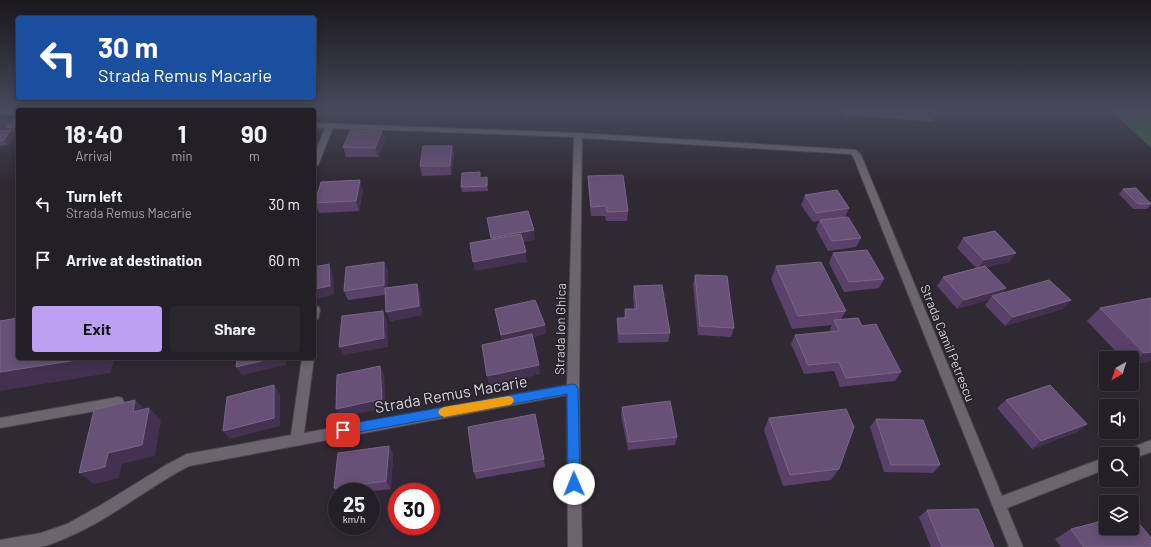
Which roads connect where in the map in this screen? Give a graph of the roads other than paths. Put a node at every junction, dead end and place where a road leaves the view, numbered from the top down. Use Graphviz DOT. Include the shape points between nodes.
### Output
graph roads {
  1 [pos="327,134"];
  2 [pos="541,134"];
  3 [pos="578,135"];
  4 [pos="316,160"];
  5 [pos="308,360"];
  6 [pos="573,389"];
  7 [pos="118,402"];
  8 [pos="0,423"];
  9 [pos="297,439"];
  10 [pos="1151,446"];
  11 [pos="1139,451"];
  12 [pos="1099,466"];
  13 [pos="998,504"];
  14 [pos="0,547"];
  15 [pos="575,547"];
  16 [pos="1016,547"];
  1 -- 4 [label="street"];
  2 -- 3 [label="street"];
  3 -- 6 [label="street, Strada Ion Ghica"];
  3 -- 13 [label="street, Strada Camil Petrescu" via="853,152 857,155"];
  5 -- 9 [label="street"];
  6 -- 9 [label="street, Strada Remus Macarie"];
  6 -- 15 [label="street, Strada Ion Ghica"];
  7 -- 8 [label="street"];
  9 -- 14 [label="street, Strada Remus Macarie" via="187,460 166,470 90,520 53,536"];
  10 -- 11 [label="street"];
  12 -- 13 [label="street"];
  13 -- 16 [label="street, Strada Camil Petrescu"];
}
